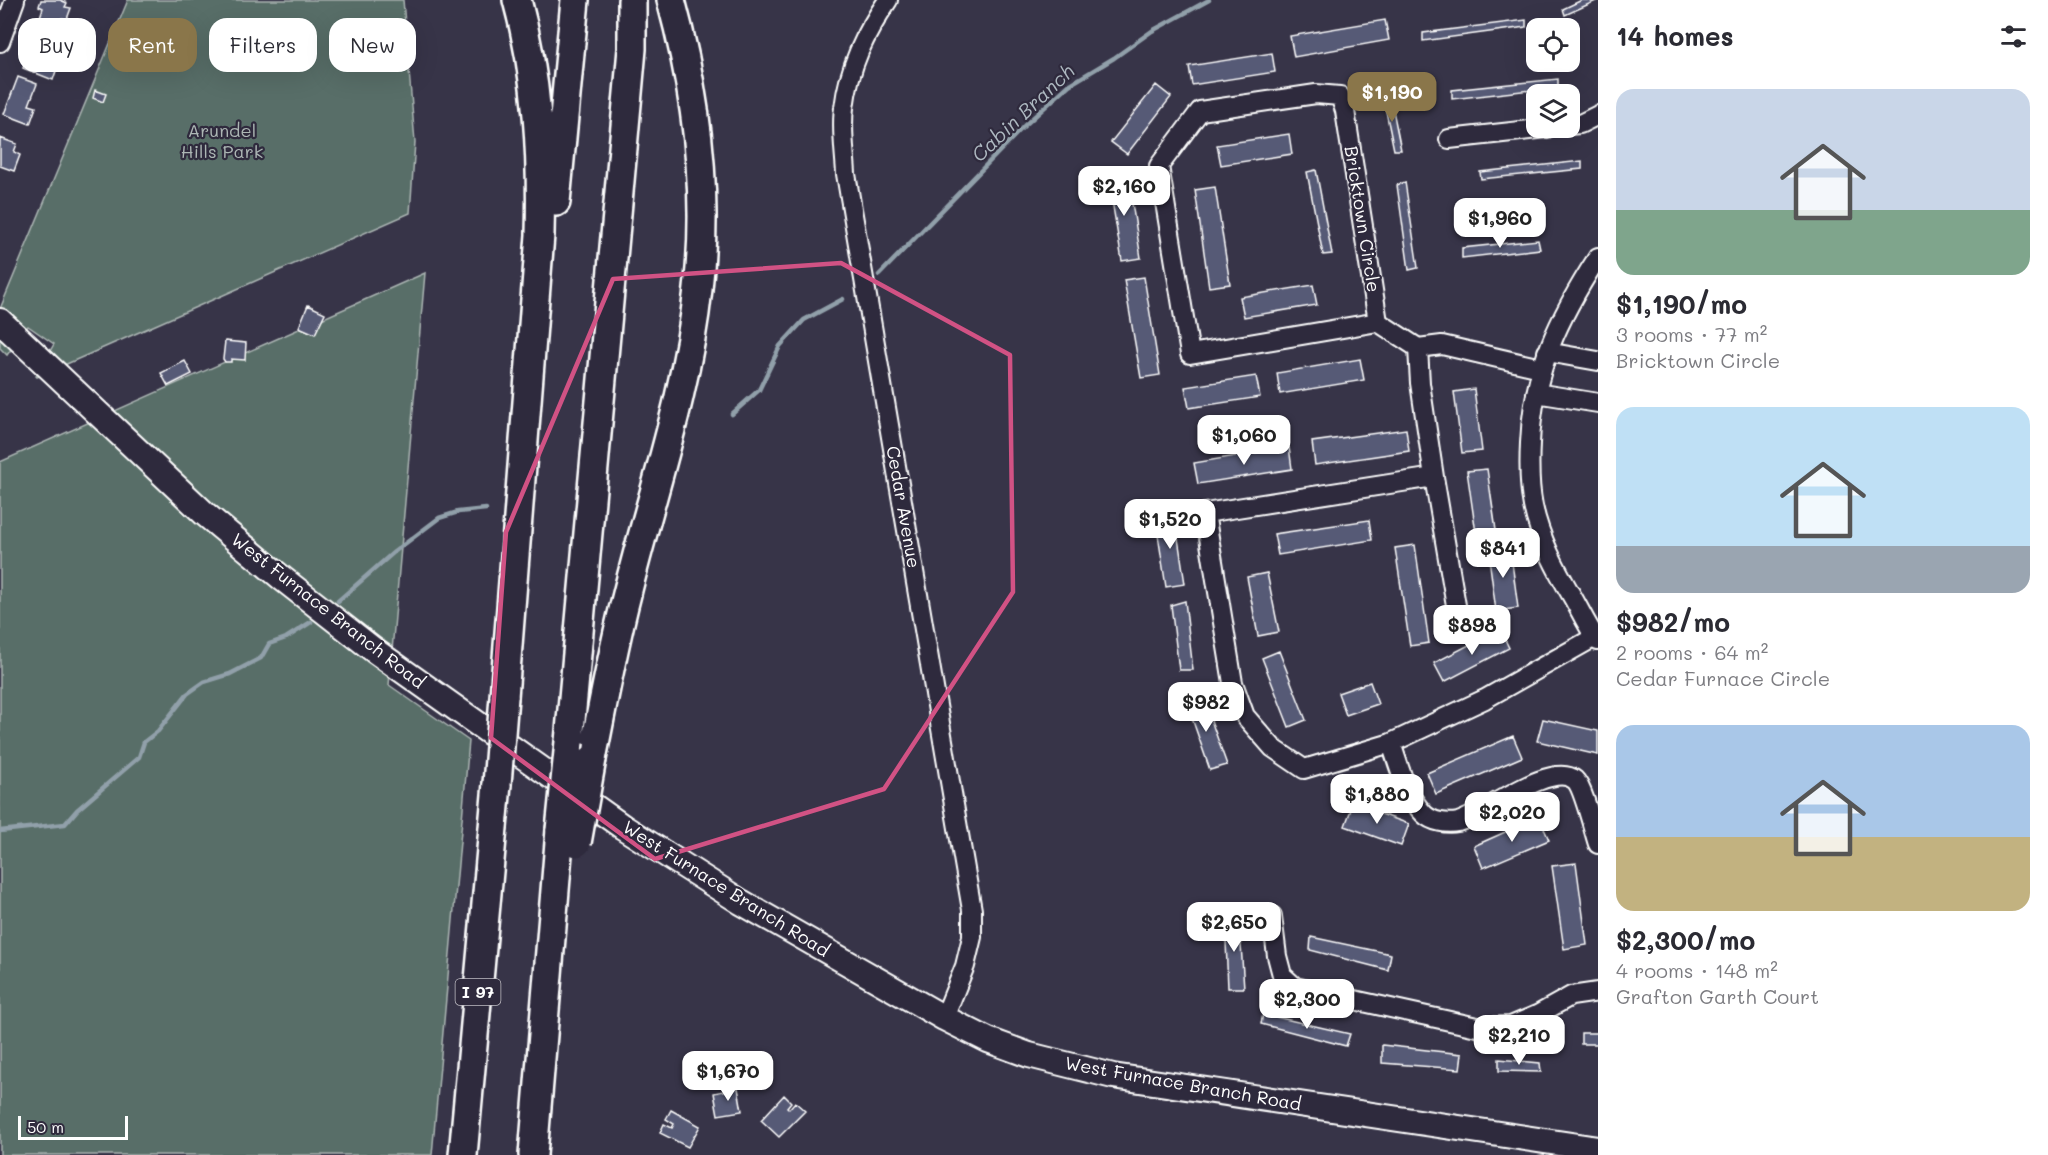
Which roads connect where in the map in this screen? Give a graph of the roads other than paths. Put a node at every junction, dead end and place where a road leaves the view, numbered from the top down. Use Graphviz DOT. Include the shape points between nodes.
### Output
graph roads {
  1 [pos="15,0"];
  2 [pos="517,0"];
  3 [pos="575,0"];
  4 [pos="632,0"];
  5 [pos="642,0"];
  6 [pos="671,0"];
  7 [pos="888,0"];
  8 [pos="0,42"];
  9 [pos="632,49"];
  10 [pos="1598,116"];
  11 [pos="1580,124"];
  12 [pos="1526,130"];
  13 [pos="1449,139"];
  14 [pos="1598,257"];
  15 [pos="0,321"];
  16 [pos="1378,322"];
  17 [pos="1418,348"];
  18 [pos="1544,360"];
  19 [pos="1598,361"];
  20 [pos="1536,393"];
  21 [pos="1598,403"];
  22 [pos="1434,477"];
  23 [pos="522,480"];
  24 [pos="1458,617"];
  25 [pos="1597,639"];
  26 [pos="1391,743"];
  27 [pos="569,836"];
  28 [pos="1598,844"];
  29 [pos="1272,916"];
  30 [pos="1598,992"];
  31 [pos="944,1018"];
  32 [pos="1598,1149"];
  33 [pos="463,1155"];
  34 [pos="533,1155"];
  35 [pos="544,1155"];
  1 -- 8 [label="street"];
  2 -- 23 [label="highway" via="532,75 541,181"];
  3 -- 23 [label="highway" via="553,237"];
  4 -- 9 [label="highway"];
  5 -- 9 [label="highway"];
  6 -- 27 [label="highway, bridge" via="693,106 700,169 699,287 689,356 626,595 592,759"];
  7 -- 31 [label="street, Cedar Avenue" via="867,32 854,62 844,109 846,174 972,910 972,937 965,966"];
  9 -- 27 [label="highway, bridge" via="568,742"];
  10 -- 11 [label="street"];
  12 -- 13 [label="street"];
  14 -- 18 [label="street" via="1576,291"];
  15 -- 31 [label="main road, West Furnace Branch Road" via="205,514 375,651 643,839 741,902"];
  16 -- 16 [label="street, Bricktown Circle" via="1191,354 1159,166 1200,111 1316,94 1340,96"];
  16 -- 17 [label="street"];
  17 -- 18 [label="street" via="1442,345"];
  17 -- 22 [label="street"];
  18 -- 19 [label="street"];
  18 -- 20 [label="street"];
  20 -- 21 [label="street"];
  20 -- 25 [label="street" via="1529,464 1533,506 1559,575"];
  22 -- 24 [label="street"];
  22 -- 26 [label="street" via="1204,513 1233,683 1245,716 1273,748 1304,769"];
  23 -- 33 [label="highway, I 97, bridge"];
  25 -- 26 [label="street" via="1485,699"];
  26 -- 28 [label="street" via="1413,798 1425,815 1443,823 1459,821 1533,783 1567,776 1576,780 1581,790"];
  27 -- 34 [label="highway"];
  27 -- 35 [label="highway" via="570,896"];
  29 -- 30 [label="street" via="1282,975 1295,987 1477,1027 1511,1026 1570,996"];
  31 -- 32 [label="main road, West Furnace Branch Road" via="1029,1055 1113,1076"];
}
